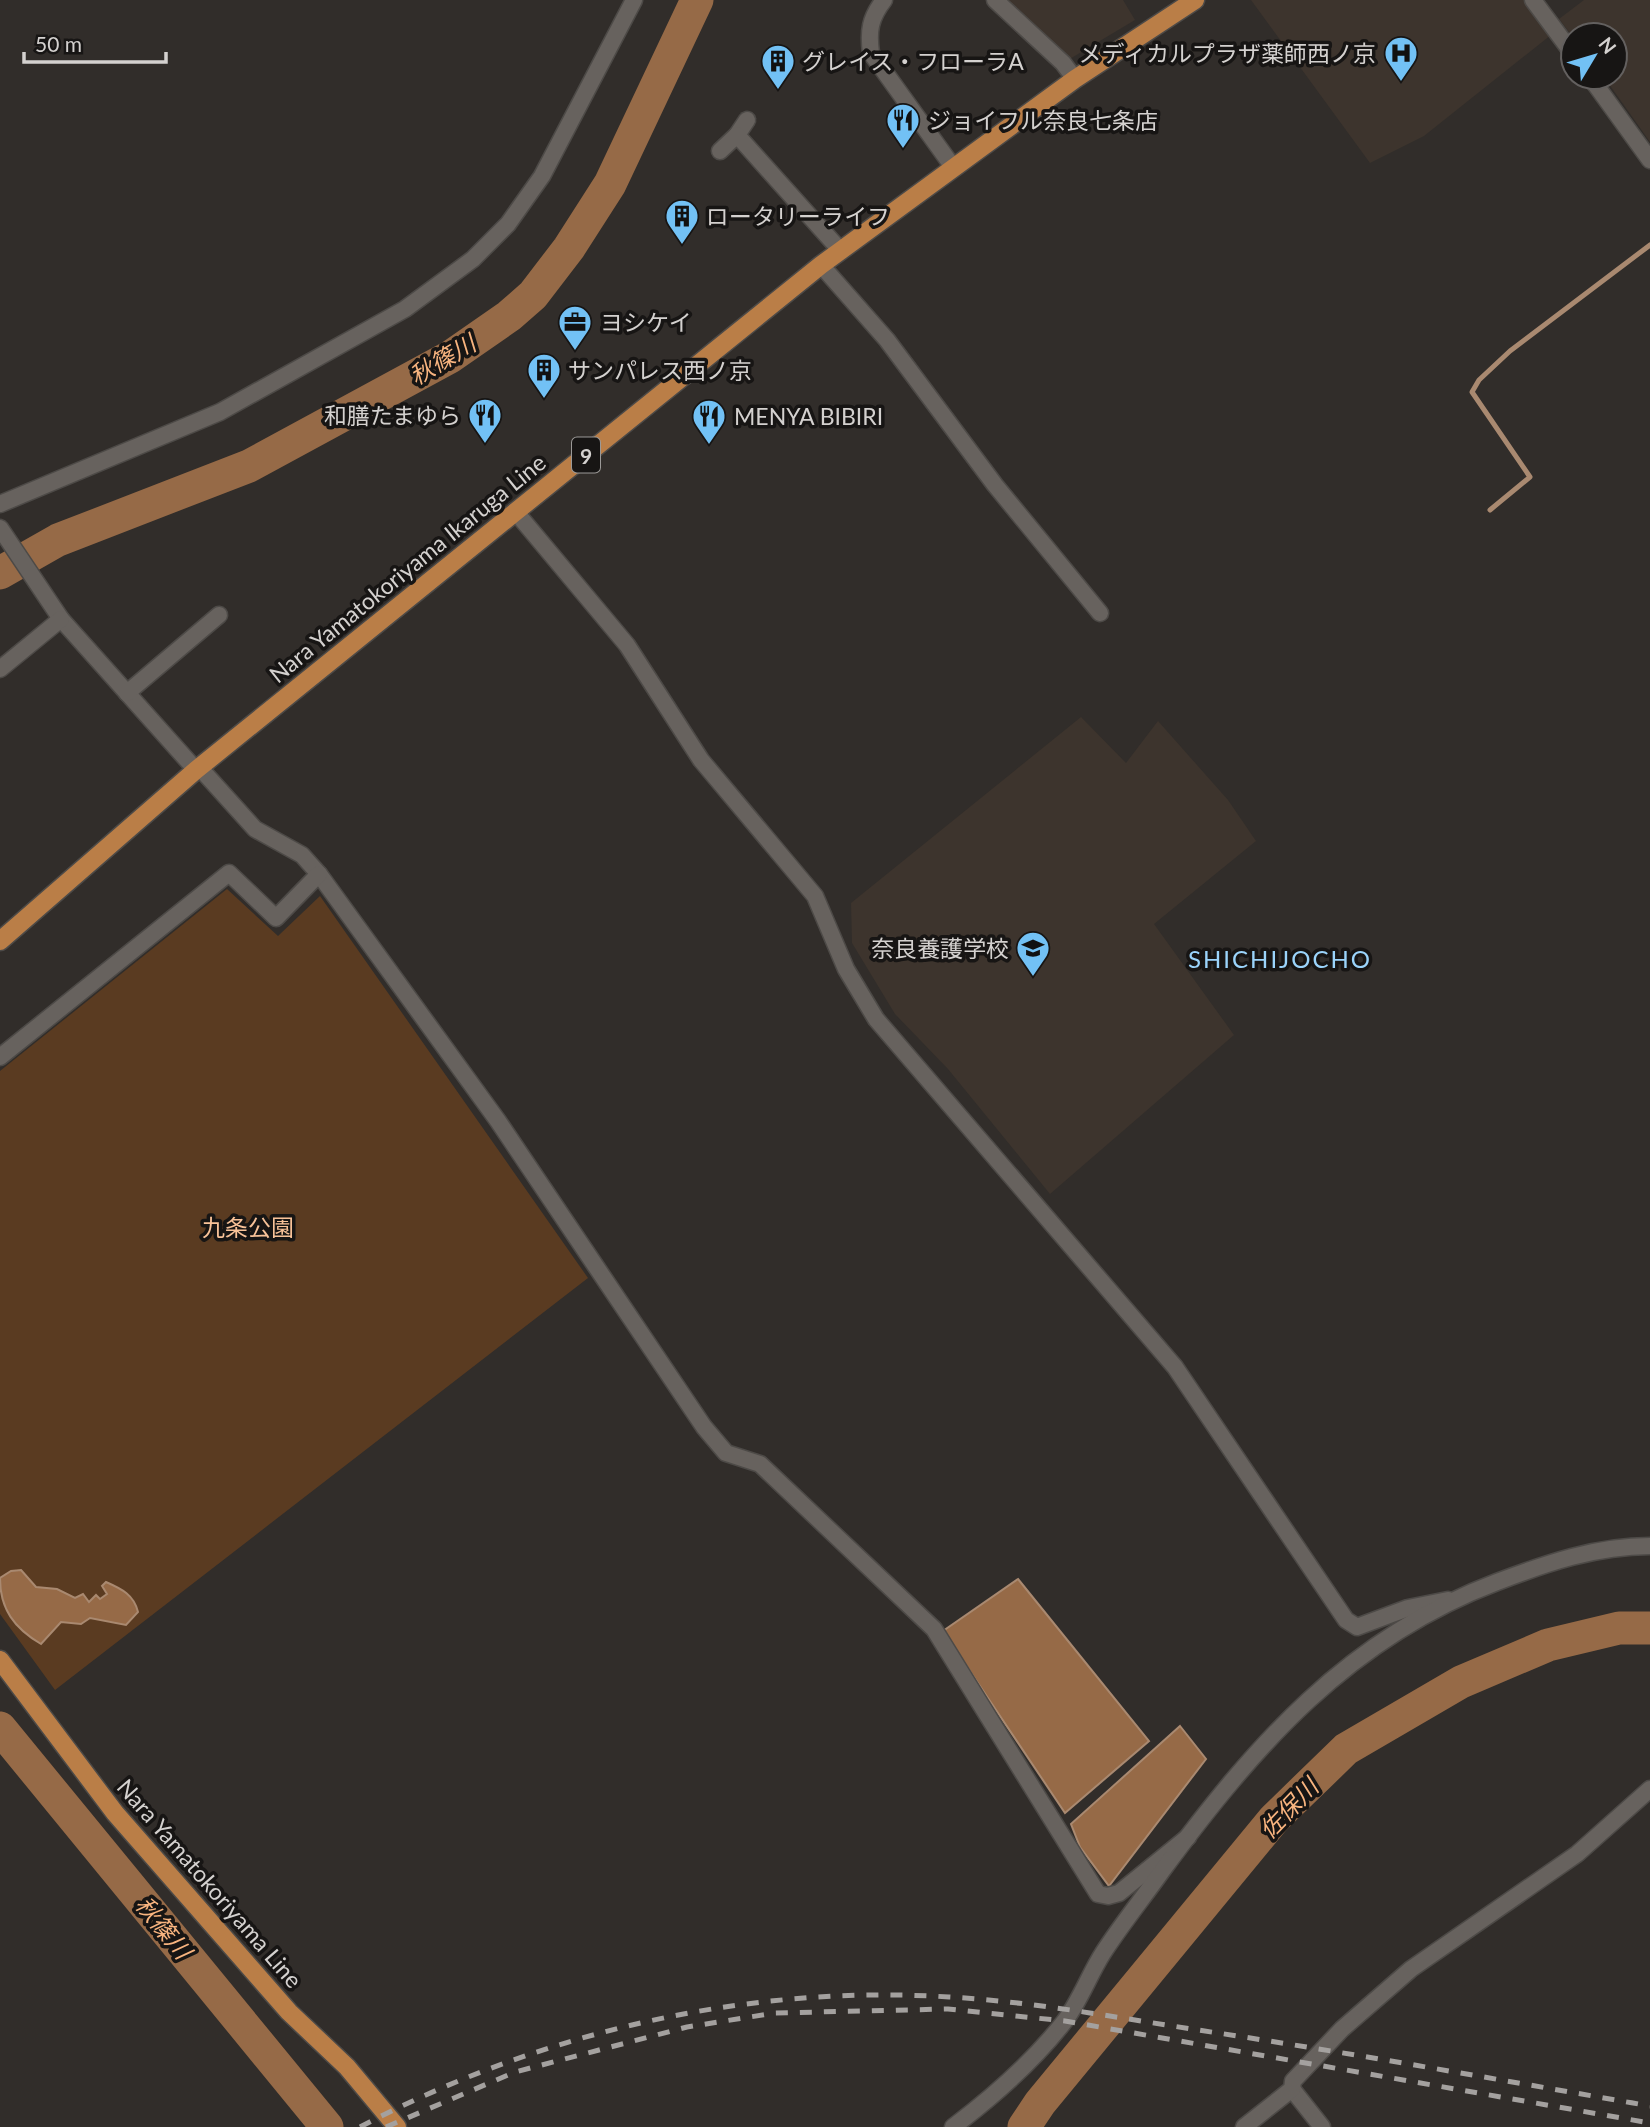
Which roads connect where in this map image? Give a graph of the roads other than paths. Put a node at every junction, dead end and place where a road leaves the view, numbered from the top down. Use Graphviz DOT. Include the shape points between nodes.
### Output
graph roads {
  1 [pos="634,0"];
  2 [pos="884,0"];
  3 [pos="995,0"];
  4 [pos="1195,0"];
  5 [pos="1534,0"];
  6 [pos="1559,35"];
  7 [pos="1075,79"];
  8 [pos="1600,91"];
  9 [pos="747,120"];
  10 [pos="737,135"];
  11 [pos="720,151"];
  12 [pos="1650,160"];
  13 [pos="953,167"];
  14 [pos="840,250"];
  15 [pos="821,265"];
  16 [pos="0,504"];
  17 [pos="515,511"];
  18 [pos="0,527"];
  19 [pos="1100,613"];
  20 [pos="219,615"];
  21 [pos="61,619"];
  22 [pos="0,669"];
  23 [pos="127,693"];
  24 [pos="198,768"];
  25 [pos="319,874"];
  26 [pos="0,941"];
  27 [pos="0,1057"];
  28 [pos="1650,1546"];
  29 [pos="1448,1600"];
  30 [pos="0,1660"];
  31 [pos="1650,1789"];
  32 [pos="1188,1837"];
  33 [pos="1292,2089"];
  34 [pos="397,2127"];
  35 [pos="953,2127"];
  36 [pos="1244,2127"];
  37 [pos="1322,2127"];
  1 -- 16 [label="street" via="542,176 508,224 473,259 405,309 220,412"];
  2 -- 13 [label="street" via="874,12 868,32 871,53"];
  3 -- 7 [label="street"];
  4 -- 7 [label="main road, Nara Yamatokoriyama Ikaruga Line / 9"];
  5 -- 6 [label="street"];
  7 -- 13 [label="main road, Nara Yamatokoriyama Ikaruga Line / 9"];
  8 -- 12 [label="street"];
  9 -- 10 [label="street"];
  10 -- 11 [label="street"];
  10 -- 14 [label="street"];
  13 -- 14 [label="main road, Nara Yamatokoriyama Ikaruga Line / 9"];
  14 -- 15 [label="main road, Nara Yamatokoriyama Ikaruga Line / 9"];
  15 -- 17 [label="main road, Nara Yamatokoriyama Ikaruga Line / 9"];
  15 -- 19 [label="street" via="887,340 995,485"];
  17 -- 24 [label="main road, Nara Yamatokoriyama Ikaruga Line / 9"];
  17 -- 29 [label="street" via="627,645 701,760 815,896 846,969 876,1019 1175,1367 1346,1620 1357,1627 1408,1608"];
  18 -- 21 [label="street"];
  20 -- 23 [label="street"];
  21 -- 22 [label="street"];
  21 -- 23 [label="street"];
  23 -- 24 [label="street"];
  24 -- 25 [label="street" via="255,828 302,855"];
  24 -- 26 [label="main road, Nara Yamatokoriyama Ikaruga Line / 9"];
  25 -- 27 [label="street" via="276,918 229,873"];
  25 -- 32 [label="street" via="505,1132 704,1427 726,1453 760,1464 934,1629 1098,1894 1119,1893"];
  28 -- 29 [label="street" via="1563,1557"];
  29 -- 32 [label="street" via="1416,1617 1326,1682 1244,1767"];
  30 -- 34 [label="main road, Nara Yamatokoriyama Line" via="116,1813 289,2012 347,2067"];
  31 -- 33 [label="street" via="1577,1854 1411,1969 1342,2029 1293,2081"];
  32 -- 35 [label="street" via="1103,1953 1065,2021 1028,2064"];
  33 -- 36 [label="street"];
  33 -- 37 [label="street"];
}
